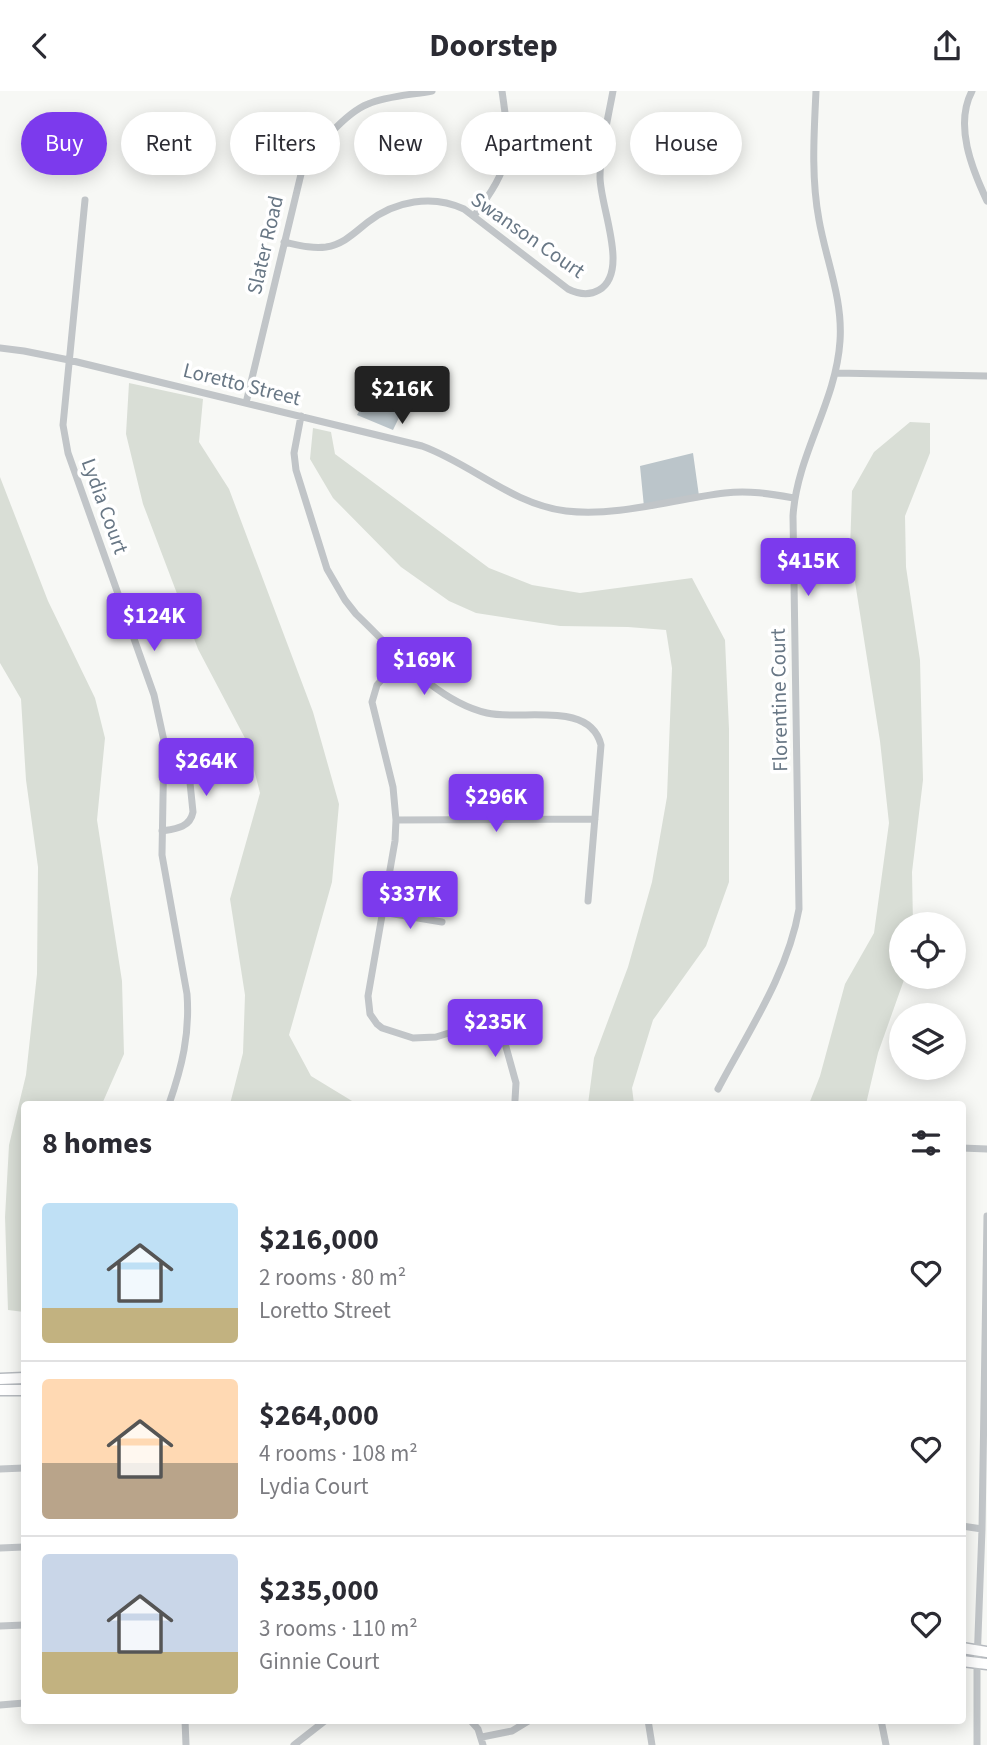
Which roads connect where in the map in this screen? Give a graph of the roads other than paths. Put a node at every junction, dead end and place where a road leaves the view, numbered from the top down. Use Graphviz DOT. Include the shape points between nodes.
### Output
graph roads {
  1 [pos="432,91"];
  2 [pos="502,91"];
  3 [pos="606,91"];
  4 [pos="613,91"];
  5 [pos="816,91"];
  6 [pos="971,91"];
  7 [pos="85,200"];
  8 [pos="987,201"];
  9 [pos="474,216"];
  10 [pos="284,242"];
  11 [pos="0,348"];
  12 [pos="69,360"];
  13 [pos="836,373"];
  14 [pos="987,376"];
  15 [pos="246,403"];
  16 [pos="301,416"];
  17 [pos="794,498"];
  18 [pos="402,657"];
  19 [pos="164,763"];
  20 [pos="595,819"];
  21 [pos="396,820"];
  22 [pos="162,831"];
  23 [pos="588,901"];
  24 [pos="382,912"];
  25 [pos="442,922"];
  26 [pos="520,1011"];
  27 [pos="498,1018"];
  28 [pos="718,1089"];
  29 [pos="515,1100"];
  30 [pos="170,1101"];
  31 [pos="966,1148"];
  32 [pos="987,1149"];
  33 [pos="987,1216"];
  34 [pos="21,1378"];
  35 [pos="0,1379"];
  36 [pos="21,1389"];
  37 [pos="0,1390"];
  38 [pos="21,1468"];
  39 [pos="0,1469"];
  40 [pos="966,1527"];
  41 [pos="982,1529"];
  42 [pos="21,1546"];
  43 [pos="0,1548"];
  44 [pos="21,1625"];
  45 [pos="0,1626"];
  46 [pos="983,1651"];
  47 [pos="982,1664"];
  48 [pos="21,1703"];
  49 [pos="0,1705"];
  50 [pos="185,1724"];
  51 [pos="321,1724"];
  52 [pos="474,1724"];
  53 [pos="523,1724"];
  54 [pos="649,1724"];
  55 [pos="882,1724"];
  56 [pos="482,1741"];
  57 [pos="186,1745"];
  58 [pos="294,1745"];
  59 [pos="652,1745"];
  60 [pos="886,1745"];
  61 [pos="977,1745"];
  1 -- 10 [label="street, Slater Road" via="368,104 349,116 302,170"];
  2 -- 9 [label="street" via="508,143 504,166"];
  3 -- 4 [label="street"];
  4 -- 9 [label="street, Swanson Court" via="600,186 614,266 602,288 589,294 568,289"];
  5 -- 13 [label="street, Florentine Court" via="814,178 840,318"];
  6 -- 8 [label="street" via="963,120 974,172"];
  7 -- 12 [label="street, Lydia Court"];
  9 -- 10 [label="street, Swanson Court" via="445,202 423,201 389,210 335,245 316,248"];
  10 -- 15 [label="street, Slater Road"];
  11 -- 12 [label="street, Loretto Street"];
  12 -- 15 [label="street, Loretto Street"];
  12 -- 19 [label="street, Lydia Court" via="63,425 68,453 159,709"];
  13 -- 14 [label="street"];
  13 -- 17 [label="street, Florentine Court"];
  15 -- 16 [label="street, Loretto Street"];
  16 -- 17 [label="street, Loretto Street" via="422,446 519,498 566,511 601,512 725,493"];
  16 -- 18 [label="street" via="294,453 296,470 327,569 356,614"];
  17 -- 28 [label="street, Florentine Court" via="799,909 785,962"];
  18 -- 20 [label="street" via="440,692 474,709 503,715 572,717 592,726 601,745"];
  18 -- 21 [label="street" via="377,685 372,702 393,787"];
  19 -- 22 [label="street, Lydia Court"];
  19 -- 22 [label="street" via="190,773 193,812 186,825"];
  20 -- 21 [label="street"];
  20 -- 23 [label="street"];
  21 -- 24 [label="street"];
  22 -- 30 [label="street, Lydia Court" via="164,873 188,1013 185,1051"];
  24 -- 25 [label="street"];
  24 -- 27 [label="street" via="368,1001 377,1024 404,1036 425,1038"];
  26 -- 27 [label="street"];
  27 -- 29 [label="street" via="516,1083"];
  31 -- 32 [label="street"];
  33 -- 41 [label="street"];
  34 -- 35 [label="main road"];
  36 -- 37 [label="main road"];
  38 -- 39 [label="street"];
  40 -- 41 [label="street"];
  41 -- 46 [label="street"];
  42 -- 43 [label="street"];
  44 -- 45 [label="street"];
  46 -- 47 [label="street"];
  47 -- 61 [label="street"];
  48 -- 49 [label="street"];
  50 -- 57 [label="street"];
  51 -- 58 [label="street"];
  52 -- 56 [label="street"];
  53 -- 56 [label="street"];
  54 -- 59 [label="street"];
  55 -- 60 [label="street"];
}
